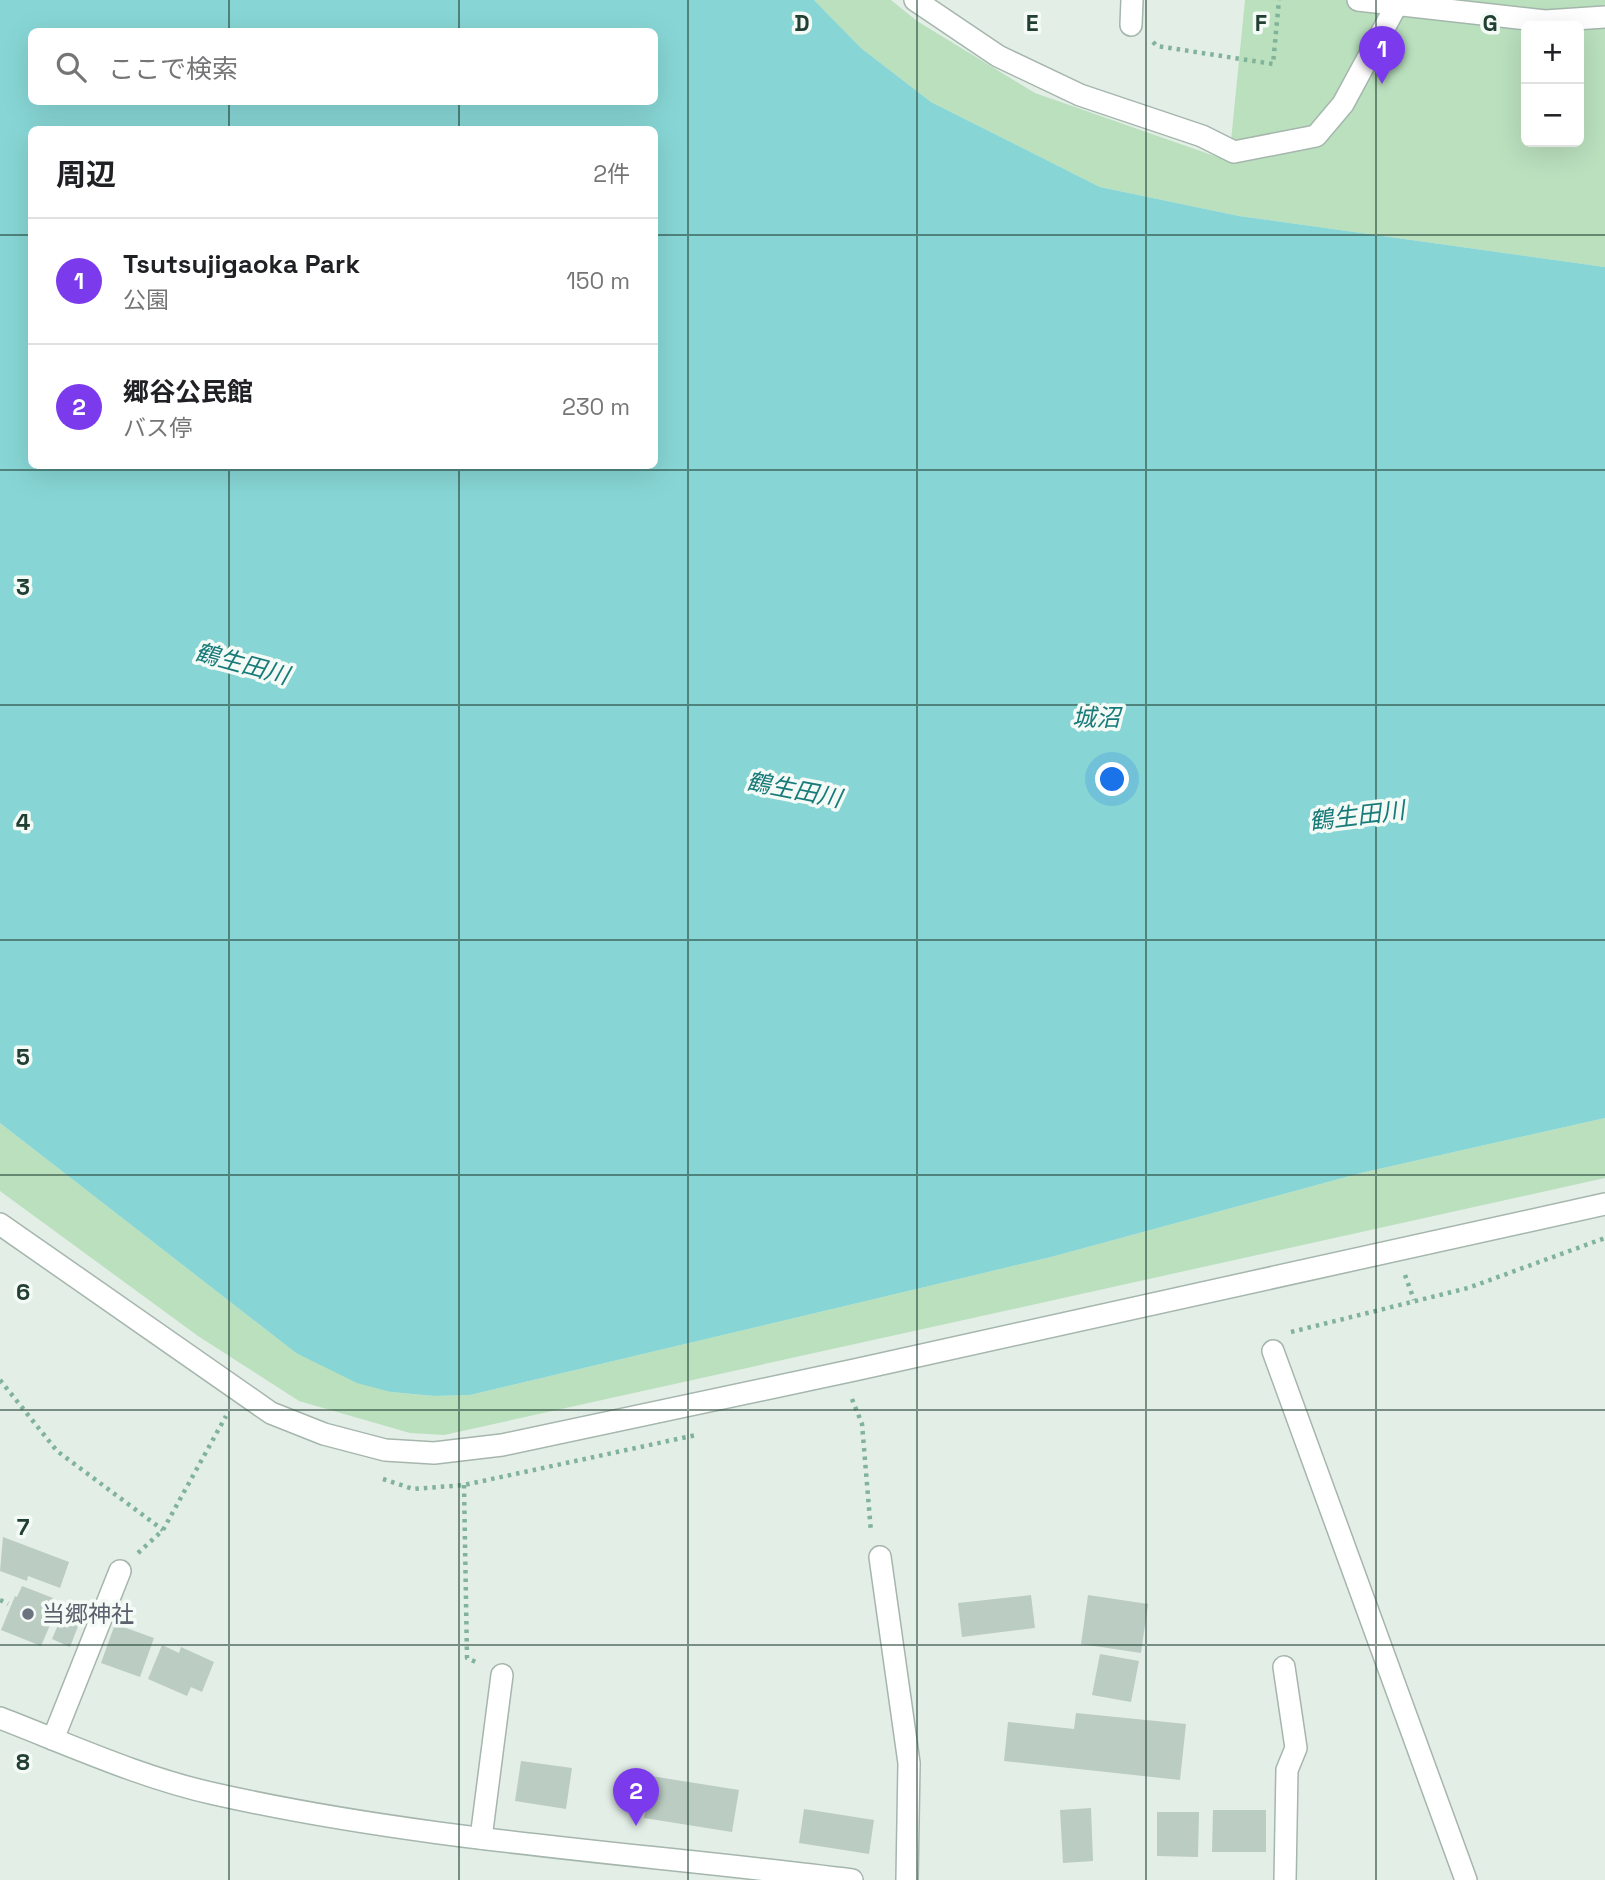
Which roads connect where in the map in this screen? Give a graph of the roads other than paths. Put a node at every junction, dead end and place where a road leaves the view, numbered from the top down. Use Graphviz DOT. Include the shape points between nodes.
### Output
graph roads {
  1 [pos="915,0"];
  2 [pos="1132,0"];
  3 [pos="1357,0"];
  4 [pos="1396,6"];
  5 [pos="1605,17"];
  6 [pos="1131,25"];
  7 [pos="1605,1203"];
  8 [pos="0,1224"];
  9 [pos="1273,1351"];
  10 [pos="880,1557"];
  11 [pos="120,1571"];
  12 [pos="1284,1667"];
  13 [pos="502,1675"];
  14 [pos="0,1718"];
  15 [pos="53,1739"];
  16 [pos="481,1838"];
  17 [pos="845,1880"];
  18 [pos="907,1880"];
  19 [pos="1285,1880"];
  20 [pos="1466,1880"];
  1 -- 4 [label="street" via="1009,61 1080,95 1202,136 1234,152 1316,136 1343,104"];
  2 -- 6 [label="street"];
  3 -- 4 [label="street"];
  4 -- 5 [label="street" via="1545,21"];
  7 -- 8 [label="street" via="502,1445 434,1453 385,1450 324,1434 271,1413"];
  9 -- 20 [label="street"];
  10 -- 18 [label="street" via="909,1763"];
  11 -- 15 [label="street"];
  12 -- 19 [label="street" via="1296,1748 1287,1770"];
  13 -- 16 [label="street"];
  14 -- 15 [label="street"];
  15 -- 16 [label="street" via="213,1794"];
  16 -- 17 [label="street"];
}
